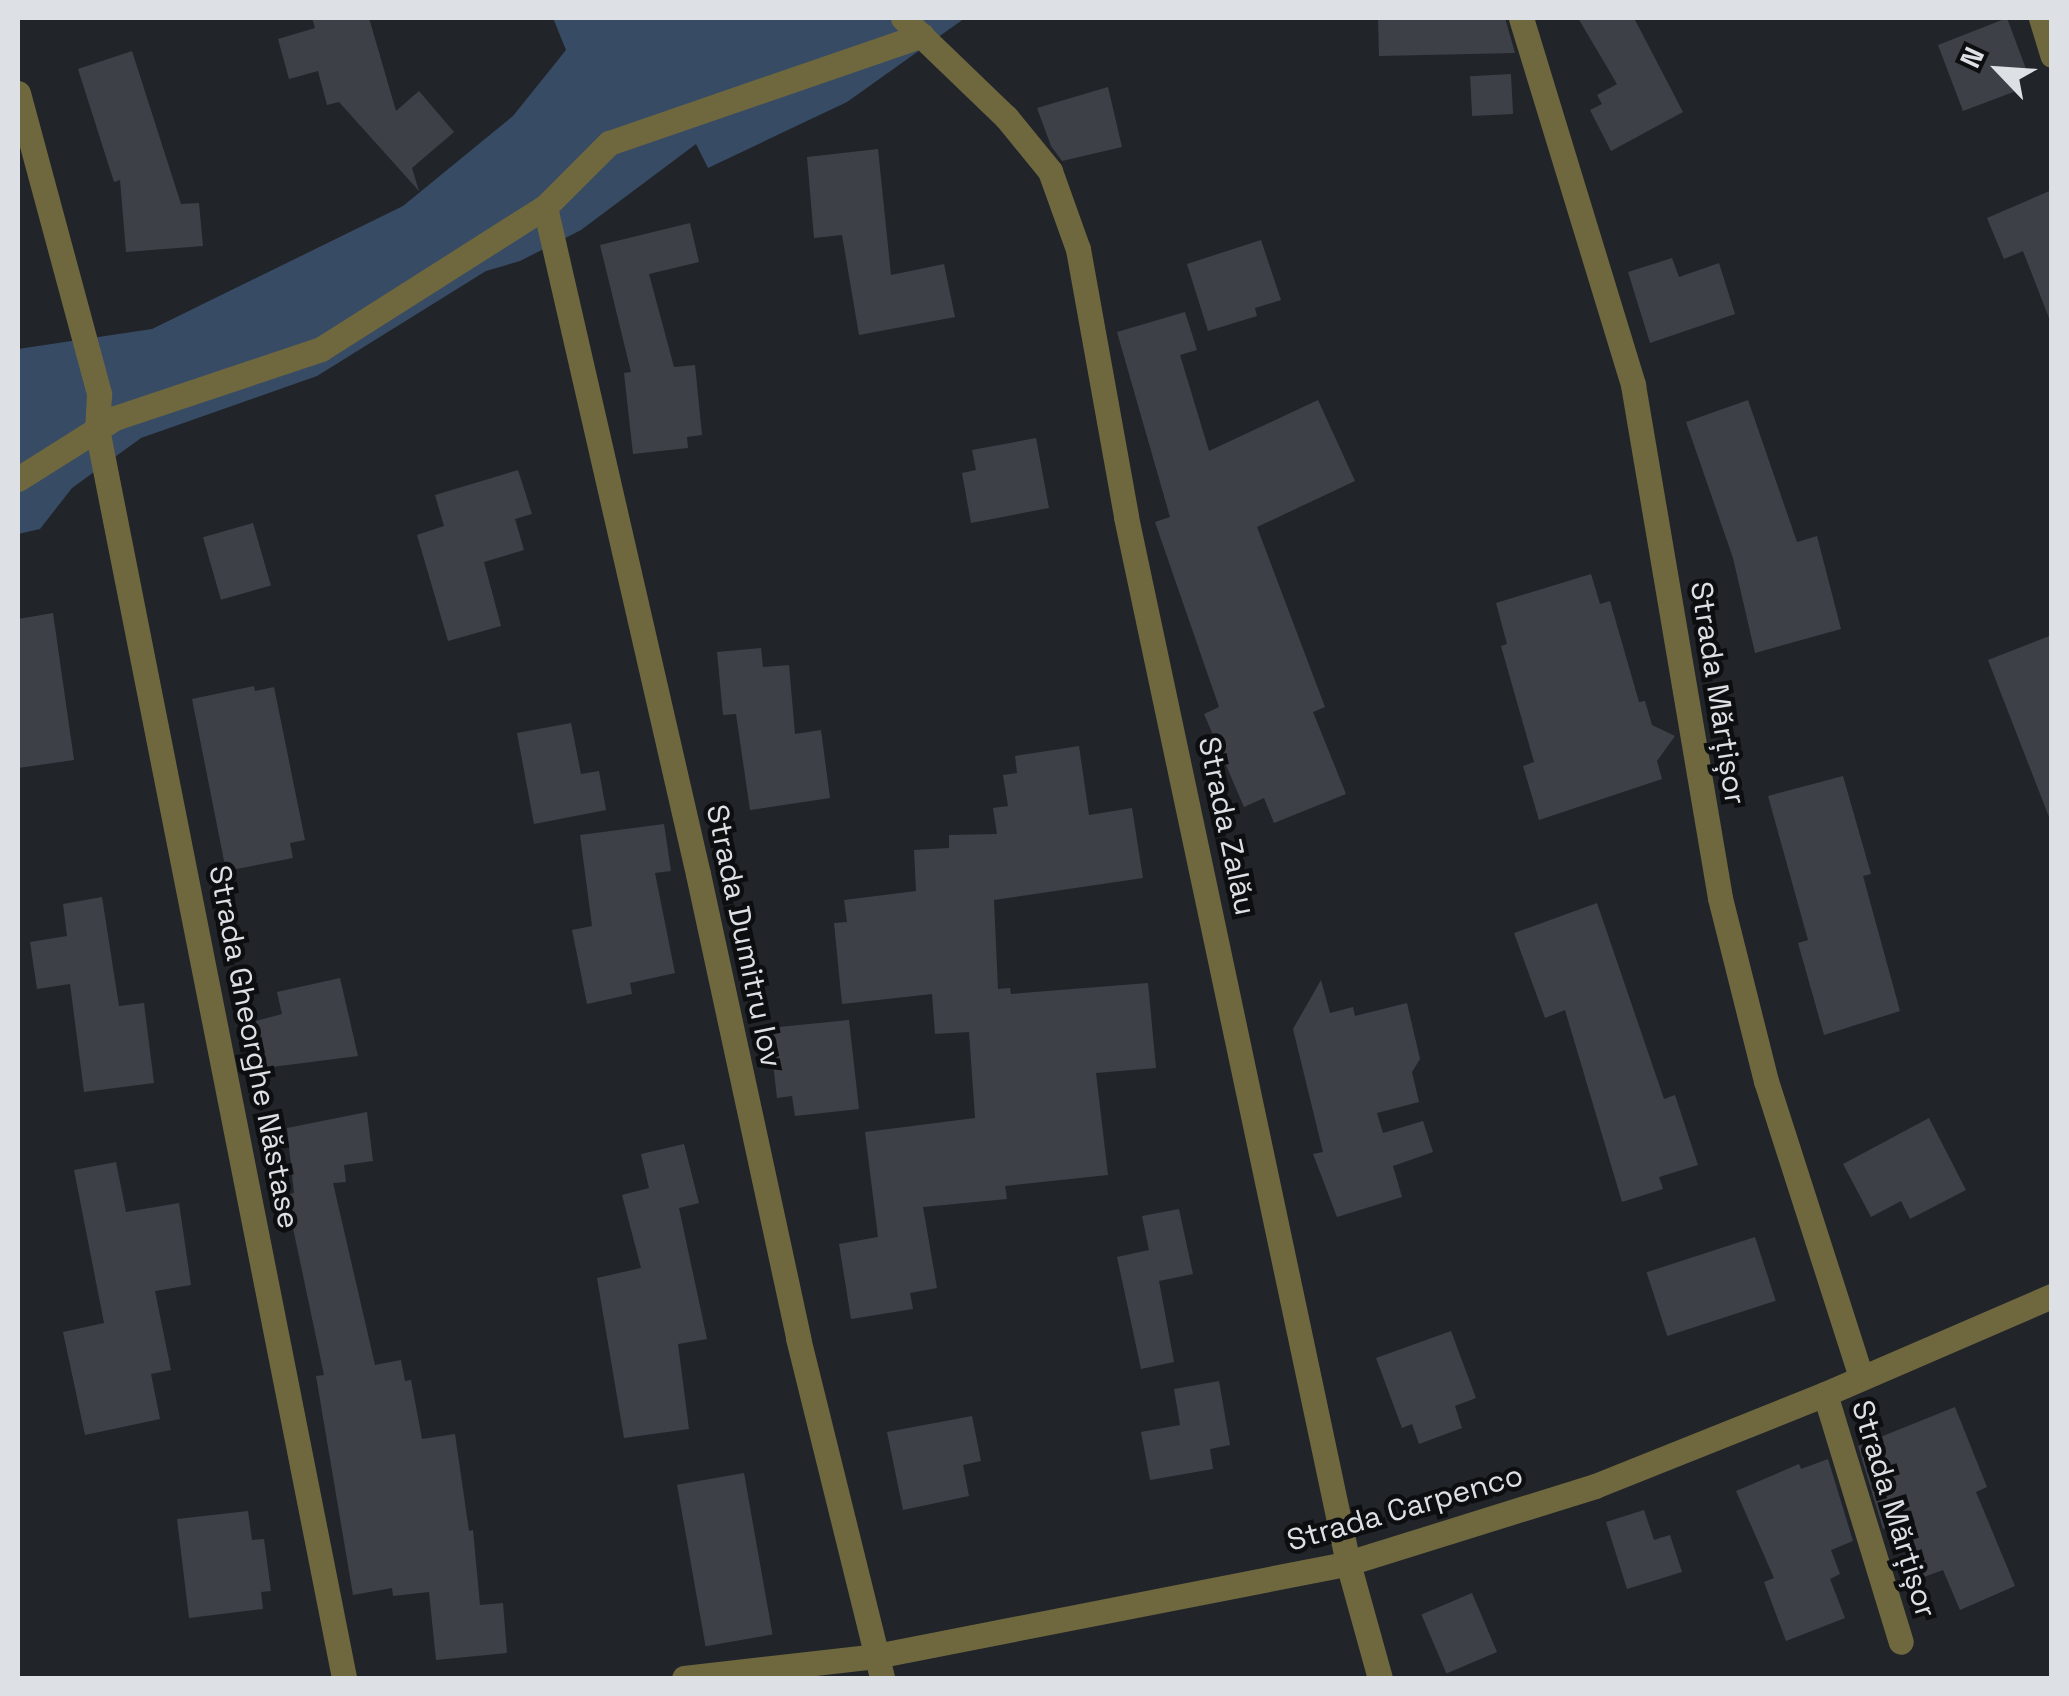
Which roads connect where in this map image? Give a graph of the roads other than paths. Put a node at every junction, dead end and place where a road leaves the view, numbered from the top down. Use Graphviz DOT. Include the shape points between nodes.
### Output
graph roads {
  1 [pos="1521,18"];
  2 [pos="2040,18"];
  3 [pos="912,26"];
  4 [pos="2052,55"];
  5 [pos="18,93"];
  6 [pos="545,207"];
  7 [pos="96,430"];
  8 [pos="18,479"];
  9 [pos="2052,1296"];
  10 [pos="1861,1378"];
  11 [pos="1825,1394"];
  12 [pos="1348,1563"];
  13 [pos="1901,1642"];
  14 [pos="879,1667"];
  15 [pos="344,1678"];
  16 [pos="684,1678"];
  17 [pos="1380,1678"];
  1 -- 10 [label="street, Strada Mărțișor" via="1633,386 1720,898 1766,1081"];
  2 -- 4 [label="street"];
  3 -- 6 [label="street" via="609,143"];
  3 -- 12 [label="street, Strada Zalău" via="1006,117 1050,171 1078,250 1126,517"];
  5 -- 7 [label="street, Strada Gheorghe Năstase" via="99,394"];
  6 -- 7 [label="street" via="321,349"];
  6 -- 14 [label="street, Strada Dumitru Iov" via="798,1338"];
  7 -- 8 [label="street"];
  7 -- 15 [label="street, Strada Gheorghe Năstase"];
  9 -- 10 [label="street, Strada Carpenco"];
  10 -- 11 [label="street, Strada Carpenco"];
  11 -- 12 [label="street, Strada Carpenco" via="1594,1486"];
  11 -- 13 [label="street, Strada Mărțișor"];
  12 -- 14 [label="street, Strada Carpenco"];
  12 -- 17 [label="street, Strada Zalău"];
  14 -- 16 [label="street, Strada Carpenco"];
}
